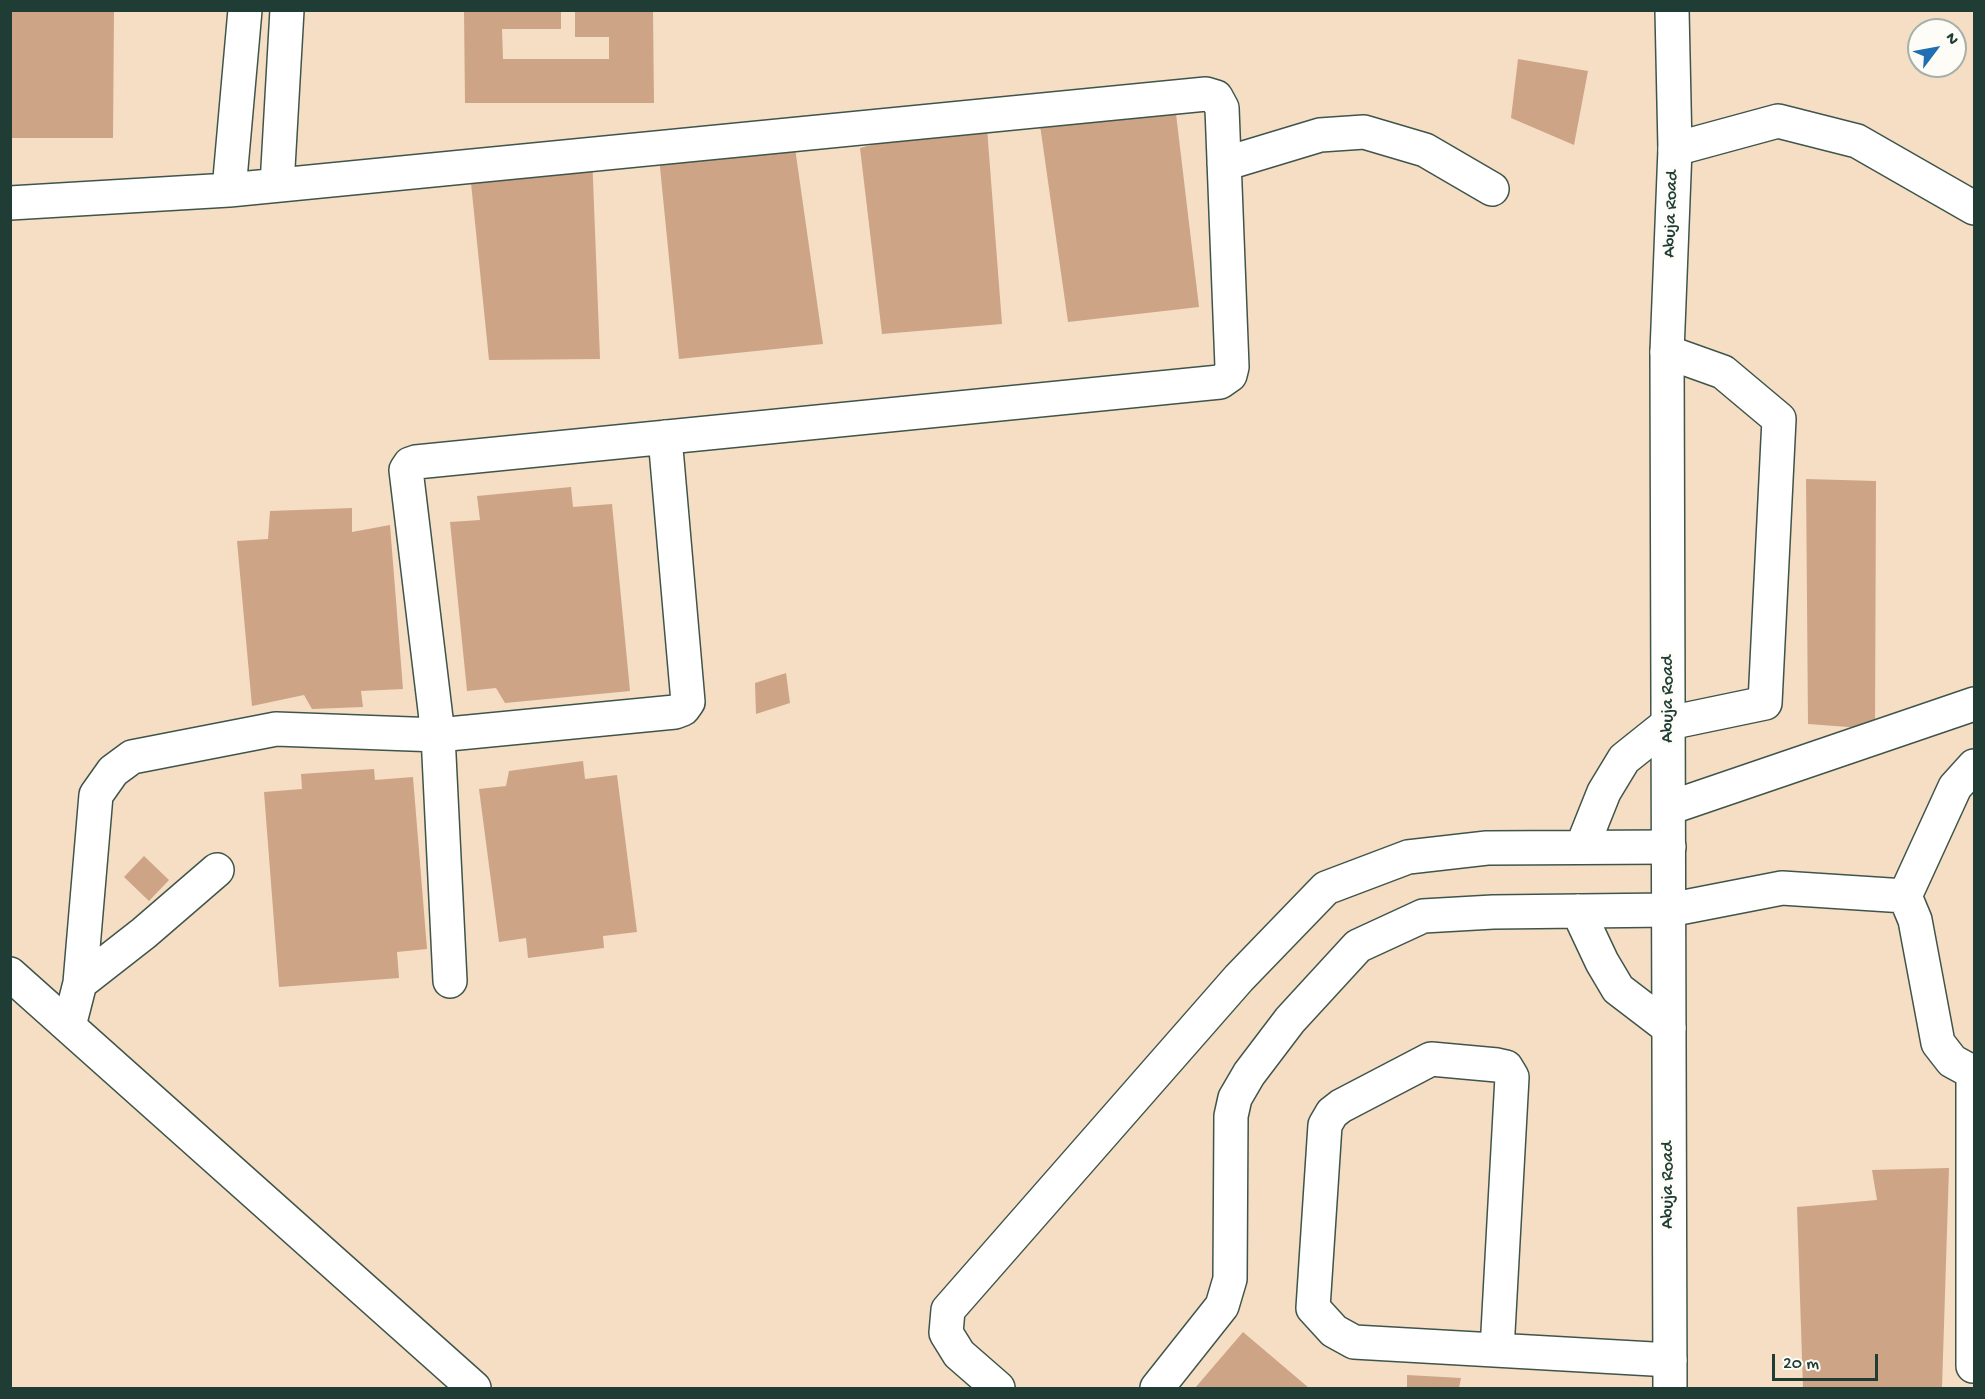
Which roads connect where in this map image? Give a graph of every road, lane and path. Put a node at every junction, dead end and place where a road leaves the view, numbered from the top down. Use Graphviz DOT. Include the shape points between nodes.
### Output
graph roads {
  1 [pos="245,10"];
  2 [pos="287,10"];
  3 [pos="1672,10"];
  4 [pos="1675,149"];
  5 [pos="1224,164"];
  6 [pos="277,185"];
  7 [pos="1492,189"];
  8 [pos="229,190"];
  9 [pos="10,203"];
  10 [pos="1974,208"];
  11 [pos="1666,352"];
  12 [pos="665,437"];
  13 [pos="1974,704"];
  14 [pos="1669,723"];
  15 [pos="438,735"];
  16 [pos="1974,766"];
  17 [pos="1669,808"];
  18 [pos="1582,847"];
  19 [pos="1669,848"];
  20 [pos="217,870"];
  21 [pos="1905,896"];
  22 [pos="1669,910"];
  23 [pos="1578,911"];
  24 [pos="10,974"];
  25 [pos="450,981"];
  26 [pos="80,983"];
  27 [pos="69,1026"];
  28 [pos="1669,1028"];
  29 [pos="1974,1073"];
  30 [pos="1497,1350"];
  31 [pos="1973,1366"];
  32 [pos="1670,1374"];
  33 [pos="474,1389"];
  34 [pos="998,1389"];
  35 [pos="1157,1389"];
  1 -- 8 [label="main road"];
  2 -- 6 [label="main road"];
  3 -- 4 [label="main road, Abuja Road"];
  4 -- 10 [label="main road" via="1778,120 1857,141"];
  4 -- 11 [label="main road, Abuja Road"];
  5 -- 6 [label="main road" via="1222,108 1216,97 1206,94"];
  5 -- 7 [label="main road" via="1320,135 1364,132 1425,150"];
  5 -- 12 [label="main road" via="1232,367 1230,375 1220,382"];
  6 -- 8 [label="main road"];
  8 -- 9 [label="main road"];
  11 -- 14 [label="main road, Abuja Road"];
  11 -- 14 [label="main road" via="1723,372 1779,419 1765,703"];
  12 -- 15 [label="main road" via="688,702 683,709"];
  12 -- 15 [label="main road" via="410,464 406,470"];
  13 -- 17 [label="main road"];
  14 -- 17 [label="main road, Abuja Road"];
  14 -- 18 [label="main road" via="1624,759 1604,792"];
  15 -- 25 [label="main road"];
  15 -- 26 [label="main road" via="276,729 132,757 113,771 96,795"];
  16 -- 21 [label="main road" via="1955,787"];
  17 -- 19 [label="main road, Abuja Road"];
  18 -- 19 [label="main road"];
  18 -- 34 [label="main road" via="1487,848 1408,857 1326,888 1239,978 948,1310 946,1333 959,1354"];
  19 -- 22 [label="main road, Abuja Road"];
  20 -- 26 [label="main road"];
  21 -- 22 [label="main road" via="1782,888"];
  21 -- 29 [label="main road" via="1915,920 1938,1043 1952,1061"];
  22 -- 23 [label="main road"];
  22 -- 28 [label="main road, Abuja Road"];
  23 -- 28 [label="main road" via="1618,989"];
  23 -- 35 [label="main road" via="1423,916 1358,946 1290,1020 1235,1098 1231,1116 1230,1279 1222,1306"];
  24 -- 27 [label="main road"];
  26 -- 27 [label="main road"];
  27 -- 33 [label="main road"];
  28 -- 32 [label="main road, Abuja Road"];
  29 -- 31 [label="main road"];
  30 -- 30 [label="main road" via="1354,1342 1334,1331 1313,1308 1326,1125 1341,1106 1431,1059 1497,1065 1506,1067 1512,1077"];
  30 -- 32 [label="main road"];
}
